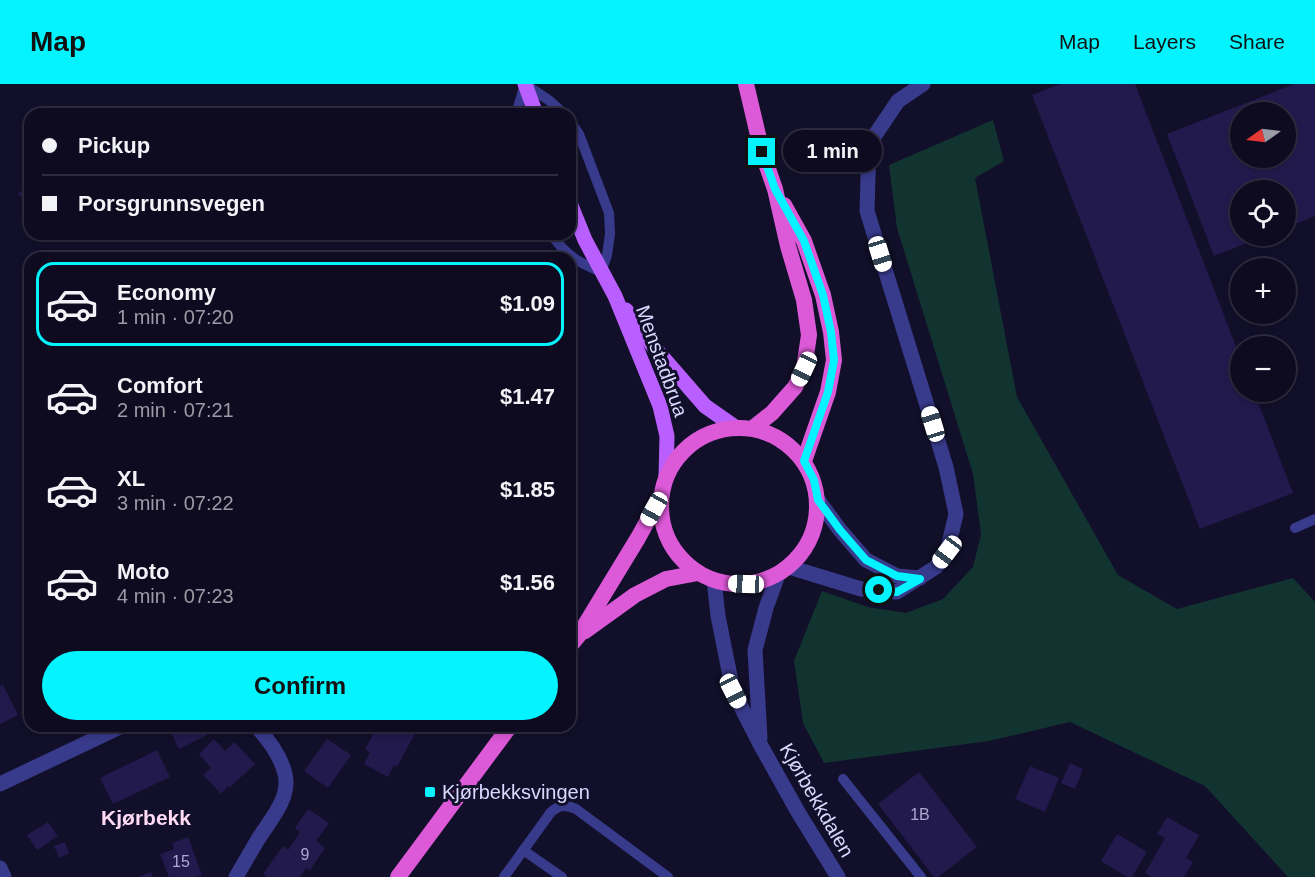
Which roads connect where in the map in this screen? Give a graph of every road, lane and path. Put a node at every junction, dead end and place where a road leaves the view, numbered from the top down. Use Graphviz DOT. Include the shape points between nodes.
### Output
graph roads {
  1 [pos="525,84"];
  2 [pos="746,84"];
  3 [pos="923,84"];
  4 [pos="518,108"];
  5 [pos="534,108"];
  6 [pos="558,108"];
  7 [pos="576,130"];
  8 [pos="775,189"];
  9 [pos="576,218"];
  10 [pos="576,260"];
  11 [pos="601,272"];
  12 [pos="615,296"];
  13 [pos="735,427"];
  14 [pos="753,428"];
  15 [pos="804,461"];
  16 [pos="666,477"];
  17 [pos="662,495"];
  18 [pos="818,500"];
  19 [pos="1315,519"];
  20 [pos="1295,528"];
  21 [pos="783,571"];
  22 [pos="698,573"];
  23 [pos="920,579"];
  24 [pos="714,580"];
  25 [pos="576,638"];
  26 [pos="576,639"];
  27 [pos="109,732"];
  28 [pos="261,732"];
  29 [pos="506,732"];
  30 [pos="760,744"];
  31 [pos="843,779"];
  32 [pos="0,784"];
  33 [pos="523,850"];
  34 [pos="0,868"];
  35 [pos="4,877"];
  36 [pos="236,877"];
  37 [pos="398,877"];
  38 [pos="504,877"];
  39 [pos="562,877"];
  40 [pos="668,877"];
  41 [pos="838,877"];
  42 [pos="921,877"];
  1 -- 4 [label="lane"];
  1 -- 5 [label="main road"];
  1 -- 6 [label="lane"];
  2 -- 8 [label="highway"];
  3 -- 23 [label="street" via="898,101 869,144 867,211 946,466 956,514 947,552"];
  7 -- 11 [label="lane" via="609,213 610,234"];
  8 -- 14 [label="highway" via="804,300 809,335 804,369 795,387"];
  8 -- 15 [label="highway" via="804,241 823,295 834,360 828,392"];
  9 -- 11 [label="main road, Menstadbrua"];
  10 -- 11 [label="lane"];
  11 -- 12 [label="main road, Menstadbrua"];
  12 -- 13 [label="main road, Menstadbrua" via="705,406"];
  12 -- 16 [label="main road, Menstadbrua" via="660,406 666,436"];
  13 -- 14 [label="highway"];
  13 -- 16 [label="highway" via="701,437 686,448"];
  14 -- 15 [label="highway" via="790,446"];
  15 -- 18 [label="highway"];
  16 -- 17 [label="highway"];
  17 -- 22 [label="highway" via="661,513 672,547"];
  17 -- 25 [label="highway"];
  18 -- 21 [label="highway" via="812,537 802,554"];
  18 -- 23 [label="street" via="866,560 897,576"];
  19 -- 20 [label="lane"];
  21 -- 23 [label="street" via="861,589 897,592"];
  21 -- 24 [label="highway" via="746,584"];
  21 -- 30 [label="street, Kjørbekkdalen" via="766,608 755,650"];
  22 -- 24 [label="highway"];
  22 -- 26 [label="highway" via="666,579 635,595"];
  24 -- 30 [label="street, Kjørbekkdalen" via="733,691"];
  27 -- 32 [label="street"];
  28 -- 36 [label="street" via="281,763 286,784 270,823"];
  29 -- 37 [label="highway"];
  30 -- 41 [label="street, Kjørbekkdalen"];
  31 -- 42 [label="lane"];
  33 -- 38 [label="lane"];
  33 -- 39 [label="lane"];
  33 -- 40 [label="lane" via="556,807 568,805"];
  34 -- 35 [label="street"];
}
